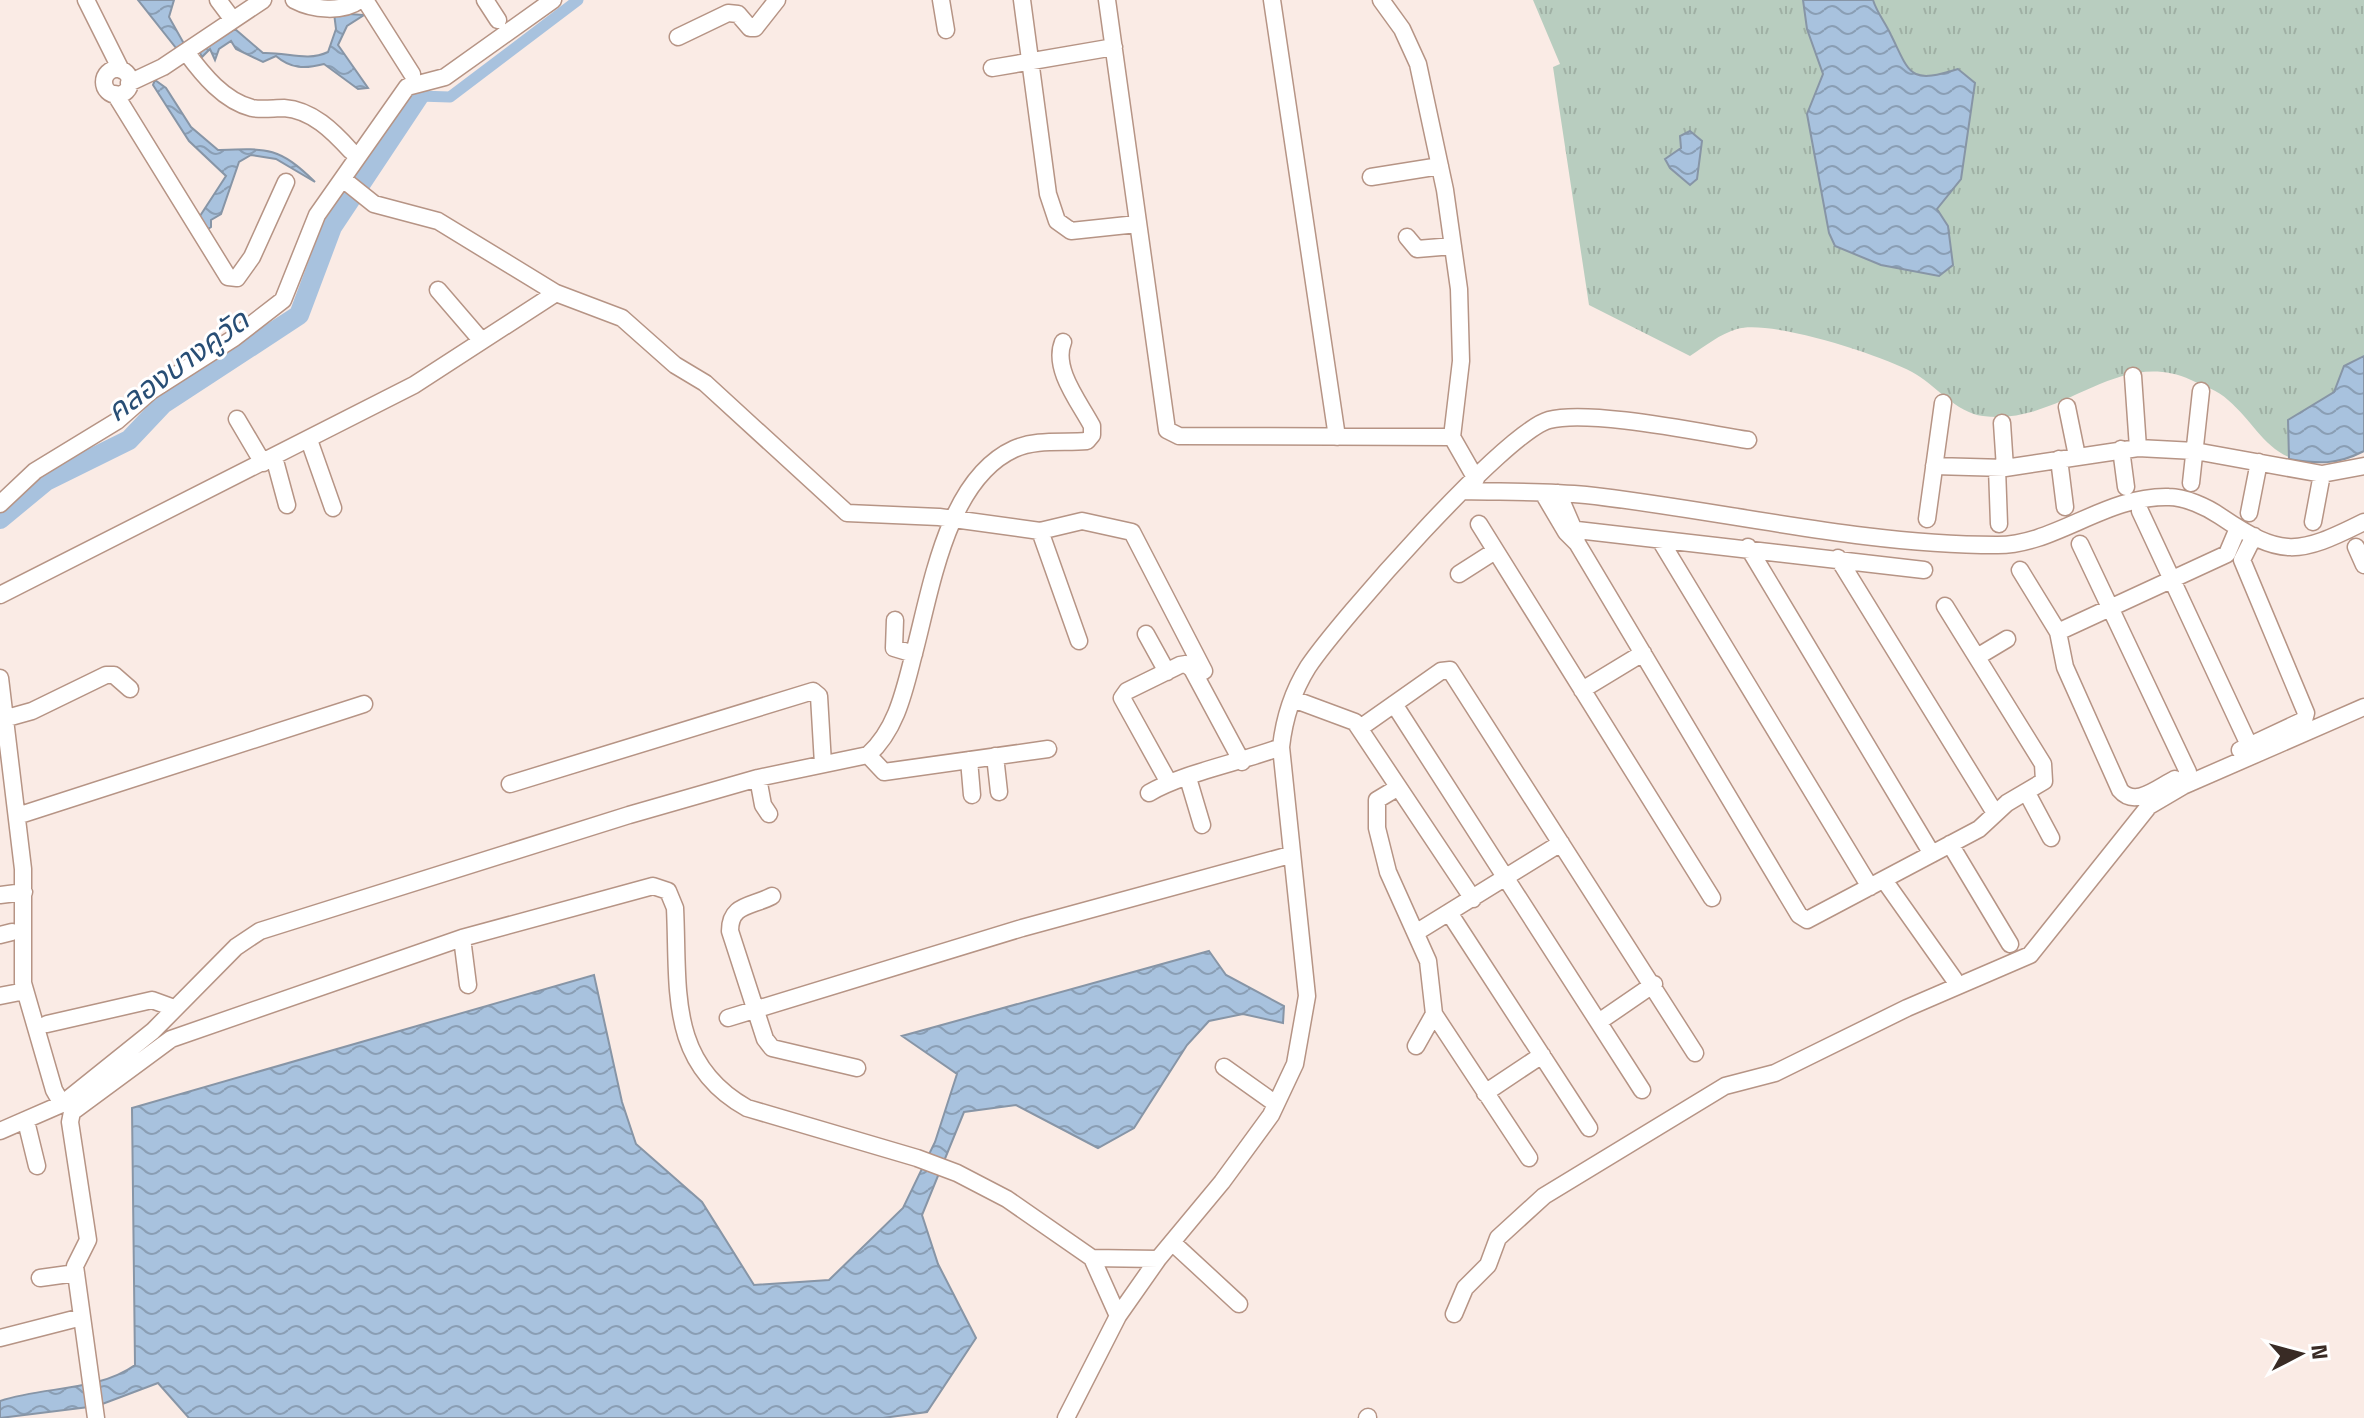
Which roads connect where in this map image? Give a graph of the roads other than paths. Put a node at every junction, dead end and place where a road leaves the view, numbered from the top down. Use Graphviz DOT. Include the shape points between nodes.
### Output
graph roads {
  1 [pos="86,0"];
  2 [pos="218,0"];
  3 [pos="263,0"];
  4 [pos="294,0"];
  5 [pos="362,0"];
  6 [pos="485,0"];
  7 [pos="553,0"];
  8 [pos="777,0"];
  9 [pos="941,0"];
  10 [pos="1022,0"];
  11 [pos="1107,0"];
  12 [pos="1272,0"];
  13 [pos="1381,0"];
  14 [pos="233,20"];
  15 [pos="498,20"];
  16 [pos="946,30"];
  17 [pos="678,37"];
  18 [pos="1114,47"];
  19 [pos="191,58"];
  20 [pos="1030,61"];
  21 [pos="992,68"];
  22 [pos="412,74"];
  23 [pos="125,76"];
  24 [pos="115,94"];
  25 [pos="351,151"];
  26 [pos="1440,166"];
  27 [pos="1371,177"];
  28 [pos="286,182"];
  29 [pos="347,182"];
  30 [pos="1137,224"];
  31 [pos="1407,237"];
  32 [pos="1453,246"];
  33 [pos="438,290"];
  34 [pos="556,293"];
  35 [pos="481,340"];
  36 [pos="1063,342"];
  37 [pos="2133,376"];
  38 [pos="2201,391"];
  39 [pos="1943,403"];
  40 [pos="2067,407"];
  41 [pos="237,419"];
  42 [pos="2002,423"];
  43 [pos="1337,437"];
  44 [pos="1452,437"];
  45 [pos="309,440"];
  46 [pos="1748,440"];
  47 [pos="2130,448"];
  48 [pos="2195,451"];
  49 [pos="2077,456"];
  50 [pos="2059,459"];
  51 [pos="268,460"];
  52 [pos="2259,462"];
  53 [pos="1934,466"];
  54 [pos="2364,466"];
  55 [pos="2001,468"];
  56 [pos="2322,474"];
  57 [pos="2191,483"];
  58 [pos="1470,485"];
  59 [pos="2126,487"];
  60 [pos="1551,493"];
  61 [pos="0,504"];
  62 [pos="287,505"];
  63 [pos="2065,507"];
  64 [pos="333,508"];
  65 [pos="2140,511"];
  66 [pos="2249,513"];
  67 [pos="954,516"];
  68 [pos="1927,519"];
  69 [pos="2313,522"];
  70 [pos="2364,522"];
  71 [pos="1479,524"];
  72 [pos="1999,524"];
  73 [pos="2238,528"];
  74 [pos="1040,531"];
  75 [pos="1573,535"];
  76 [pos="2254,536"];
  77 [pos="1660,540"];
  78 [pos="2080,544"];
  79 [pos="1748,547"];
  80 [pos="2356,547"];
  81 [pos="1495,551"];
  82 [pos="2235,557"];
  83 [pos="1838,558"];
  84 [pos="2364,565"];
  85 [pos="1924,570"];
  86 [pos="2020,570"];
  87 [pos="1459,574"];
  88 [pos="2174,580"];
  89 [pos="0,595"];
  90 [pos="1945,606"];
  91 [pos="2111,608"];
  92 [pos="895,620"];
  93 [pos="2058,632"];
  94 [pos="1146,634"];
  95 [pos="2007,639"];
  96 [pos="1079,641"];
  97 [pos="1643,653"];
  98 [pos="914,654"];
  99 [pos="1977,657"];
  100 [pos="1204,671"];
  101 [pos="1167,672"];
  102 [pos="0,678"];
  103 [pos="130,689"];
  104 [pos="1582,690"];
  105 [pos="1293,699"];
  106 [pos="364,704"];
  107 [pos="1394,704"];
  108 [pos="2364,707"];
  109 [pos="7,718"];
  110 [pos="1358,725"];
  111 [pos="2249,745"];
  112 [pos="1281,747"];
  113 [pos="1048,749"];
  114 [pos="868,755"];
  115 [pos="995,756"];
  116 [pos="969,760"];
  117 [pos="1242,762"];
  118 [pos="823,764"];
  119 [pos="2188,772"];
  120 [pos="758,778"];
  121 [pos="1188,778"];
  122 [pos="1168,781"];
  123 [pos="510,784"];
  124 [pos="1397,788"];
  125 [pos="999,792"];
  126 [pos="1149,793"];
  127 [pos="2027,793"];
  128 [pos="972,795"];
  129 [pos="1995,813"];
  130 [pos="769,814"];
  131 [pos="17,816"];
  132 [pos="1202,825"];
  133 [pos="2051,838"];
  134 [pos="1561,843"];
  135 [pos="1950,844"];
  136 [pos="1932,854"];
  137 [pos="1290,855"];
  138 [pos="1506,877"];
  139 [pos="1877,884"];
  140 [pos="24,892"];
  141 [pos="0,895"];
  142 [pos="772,896"];
  143 [pos="1712,898"];
  144 [pos="1473,899"];
  145 [pos="1450,914"];
  146 [pos="1417,932"];
  147 [pos="462,938"];
  148 [pos="2010,944"];
  149 [pos="1954,979"];
  150 [pos="1654,984"];
  151 [pos="468,985"];
  152 [pos="20,992"];
  153 [pos="0,996"];
  154 [pos="174,1008"];
  155 [pos="756,1010"];
  156 [pos="1434,1014"];
  157 [pos="728,1018"];
  158 [pos="1600,1021"];
  159 [pos="47,1024"];
  160 [pos="1416,1046"];
  161 [pos="1695,1053"];
  162 [pos="1542,1055"];
  163 [pos="1224,1067"];
  164 [pos="857,1068"];
  165 [pos="1642,1090"];
  166 [pos="1485,1093"];
  167 [pos="62,1104"];
  168 [pos="1276,1104"];
  169 [pos="26,1121"];
  170 [pos="1589,1128"];
  171 [pos="0,1131"];
  172 [pos="1529,1158"];
  173 [pos="37,1166"];
  174 [pos="1173,1243"];
  175 [pos="1092,1258"];
  176 [pos="1158,1259"];
  177 [pos="76,1273"];
  178 [pos="40,1278"];
  179 [pos="1239,1304"];
  180 [pos="1454,1314"];
  181 [pos="1118,1316"];
  182 [pos="82,1317"];
  183 [pos="0,1338"];
  184 [pos="96,1414"];
  185 [pos="1066,1418"];
  1 -- 23 [label="street"];
  2 -- 14 [label="street"];
  3 -- 14 [label="street"];
  4 -- 5 [label="street" via="338,9"];
  5 -- 22 [label="street"];
  6 -- 15 [label="street"];
  7 -- 29 [label="street" via="445,77 407,87"];
  8 -- 17 [label="street" via="755,28 728,13"];
  9 -- 16 [label="street"];
  10 -- 20 [label="street"];
  11 -- 18 [label="street"];
  12 -- 43 [label="street"];
  13 -- 26 [label="street" via="1418,64"];
  14 -- 19 [label="street"];
  18 -- 20 [label="street"];
  18 -- 30 [label="street"];
  19 -- 23 [label="street"];
  19 -- 25 [label="street" via="236,101 254,109 305,113"];
  20 -- 21 [label="street"];
  20 -- 30 [label="street" via="1048,194 1057,221 1071,231"];
  23 -- 24 [label="street" via="123,93"];
  23 -- 24 [label="street" via="113,70 104,79 107,90"];
  24 -- 28 [label="street" via="228,277 237,278 252,257"];
  26 -- 27 [label="street"];
  26 -- 32 [label="street"];
  29 -- 34 [label="street" via="374,204 438,221"];
  29 -- 61 [label="street" via="317,215 292,285 268,314 151,391 117,421 35,471"];
  30 -- 43 [label="street" via="1167,430 1179,436"];
  31 -- 32 [label="street" via="1417,249"];
  32 -- 44 [label="street" via="1461,361"];
  33 -- 35 [label="street"];
  34 -- 35 [label="street"];
  34 -- 67 [label="street" via="622,318 642,332 847,513"];
  35 -- 45 [label="street" via="414,385"];
  36 -- 67 [label="street" via="1063,369 1092,435 1087,441 1016,448 978,474"];
  37 -- 47 [label="street"];
  38 -- 48 [label="street"];
  39 -- 53 [label="street"];
  40 -- 49 [label="street"];
  41 -- 51 [label="street"];
  42 -- 55 [label="street"];
  43 -- 44 [label="street"];
  44 -- 58 [label="street"];
  45 -- 51 [label="street"];
  45 -- 64 [label="street"];
  46 -- 58 [label="street" via="1601,420 1550,419 1519,437"];
  47 -- 48 [label="street"];
  47 -- 49 [label="street"];
  47 -- 59 [label="street"];
  48 -- 52 [label="street"];
  48 -- 57 [label="street"];
  49 -- 50 [label="street"];
  50 -- 55 [label="street"];
  50 -- 63 [label="street"];
  51 -- 62 [label="street"];
  51 -- 89 [label="street"];
  52 -- 56 [label="street"];
  52 -- 66 [label="street"];
  53 -- 55 [label="street"];
  53 -- 68 [label="street"];
  54 -- 56 [label="street"];
  55 -- 72 [label="street"];
  56 -- 69 [label="street"];
  58 -- 60 [label="street"];
  58 -- 105 [label="street" via="1365,595 1307,669"];
  60 -- 73 [label="street" via="1977,545 2020,542 2146,496 2175,497"];
  60 -- 75 [label="street"];
  65 -- 88 [label="street"];
  67 -- 74 [label="street"];
  67 -- 98 [label="street"];
  70 -- 76 [label="street" via="2331,539 2292,549"];
  71 -- 81 [label="street"];
  73 -- 76 [label="street"];
  73 -- 82 [label="street"];
  74 -- 96 [label="street"];
  74 -- 100 [label="street" via="1082,521 1132,532"];
  75 -- 77 [label="street"];
  75 -- 97 [label="street"];
  76 -- 82 [label="street"];
  77 -- 79 [label="street"];
  77 -- 139 [label="street"];
  78 -- 91 [label="street"];
  79 -- 83 [label="street"];
  79 -- 136 [label="street"];
  80 -- 84 [label="street"];
  81 -- 87 [label="street"];
  81 -- 104 [label="street"];
  82 -- 88 [label="street"];
  82 -- 111 [label="street" via="2306,713 2304,720"];
  83 -- 85 [label="street"];
  83 -- 129 [label="street"];
  86 -- 93 [label="street"];
  88 -- 91 [label="street"];
  88 -- 111 [label="street"];
  90 -- 99 [label="street"];
  91 -- 93 [label="street"];
  91 -- 119 [label="street"];
  92 -- 98 [label="street" via="894,648"];
  93 -- 119 [label="street" via="2075,692 2126,798 2135,799"];
  94 -- 101 [label="street"];
  95 -- 99 [label="street"];
  97 -- 104 [label="street"];
  97 -- 139 [label="street" via="1803,919 1815,918"];
  98 -- 114 [label="street" via="903,698 882,743"];
  99 -- 127 [label="street" via="2043,764 2044,781"];
  101 -- 117 [label="street" via="1186,664 1192,669"];
  101 -- 122 [label="street" via="1122,698"];
  102 -- 109 [label="street"];
  103 -- 109 [label="street" via="114,675 106,675"];
  104 -- 143 [label="street"];
  105 -- 110 [label="street"];
  105 -- 112 [label="street"];
  106 -- 131 [label="street"];
  107 -- 110 [label="street"];
  107 -- 134 [label="street" via="1450,670"];
  107 -- 138 [label="street"];
  108 -- 180 [label="street" via="2149,806 2030,955 1907,1008 1830,1049 1725,1086 1544,1196 1498,1238 1488,1265 1465,1288"];
  109 -- 131 [label="street"];
  110 -- 124 [label="street"];
  111 -- 119 [label="street"];
  112 -- 117 [label="street"];
  112 -- 137 [label="street"];
  113 -- 115 [label="street"];
  114 -- 116 [label="street" via="884,772"];
  114 -- 118 [label="street"];
  115 -- 116 [label="street"];
  115 -- 125 [label="street"];
  116 -- 128 [label="street"];
  117 -- 121 [label="street"];
  118 -- 120 [label="street"];
  118 -- 123 [label="street" via="819,696 813,691"];
  120 -- 130 [label="street"];
  120 -- 154 [label="street" via="260,931 236,947"];
  121 -- 122 [label="street"];
  121 -- 132 [label="street"];
  122 -- 126 [label="street"];
  124 -- 144 [label="street"];
  124 -- 146 [label="street" via="1377,800 1377,828 1388,872"];
  127 -- 129 [label="street"];
  127 -- 133 [label="street"];
  129 -- 135 [label="street" via="1985,825"];
  131 -- 140 [label="street"];
  134 -- 138 [label="street"];
  134 -- 150 [label="street"];
  135 -- 136 [label="street"];
  135 -- 148 [label="street"];
  136 -- 139 [label="street"];
  137 -- 155 [label="street" via="1022,928"];
  137 -- 168 [label="street" via="1307,996 1295,1064"];
  138 -- 144 [label="street"];
  138 -- 158 [label="street"];
  139 -- 149 [label="street"];
  140 -- 141 [label="street"];
  140 -- 167 [label="street" via="23,983"];
  142 -- 155 [label="street" via="730,914 730,931"];
  144 -- 145 [label="street"];
  145 -- 146 [label="street"];
  145 -- 162 [label="street"];
  146 -- 156 [label="street" via="1428,961"];
  147 -- 151 [label="street"];
  147 -- 175 [label="street" via="653,886 668,891 675,908 683,1031 698,1066 721,1093 747,1108 957,1173 1007,1199"];
  147 -- 177 [label="street" via="171,1039 72,1112 88,1240 77,1258"];
  150 -- 158 [label="street"];
  150 -- 161 [label="street"];
  152 -- 153 [label="street"];
  154 -- 159 [label="street" via="152,1000"];
  154 -- 167 [label="street"];
  155 -- 157 [label="street"];
  155 -- 164 [label="street" via="772,1048"];
  156 -- 160 [label="street"];
  156 -- 166 [label="street"];
  158 -- 165 [label="street"];
  162 -- 166 [label="street"];
  162 -- 170 [label="street"];
  163 -- 168 [label="street"];
  166 -- 172 [label="street"];
  167 -- 169 [label="street"];
  168 -- 174 [label="street"];
  169 -- 171 [label="street"];
  169 -- 173 [label="street"];
  174 -- 176 [label="street"];
  174 -- 179 [label="street"];
  175 -- 176 [label="street"];
  175 -- 181 [label="street"];
  176 -- 181 [label="street"];
  177 -- 178 [label="street"];
  177 -- 182 [label="street"];
  181 -- 185 [label="street"];
  182 -- 183 [label="street"];
  182 -- 184 [label="street"];
}
